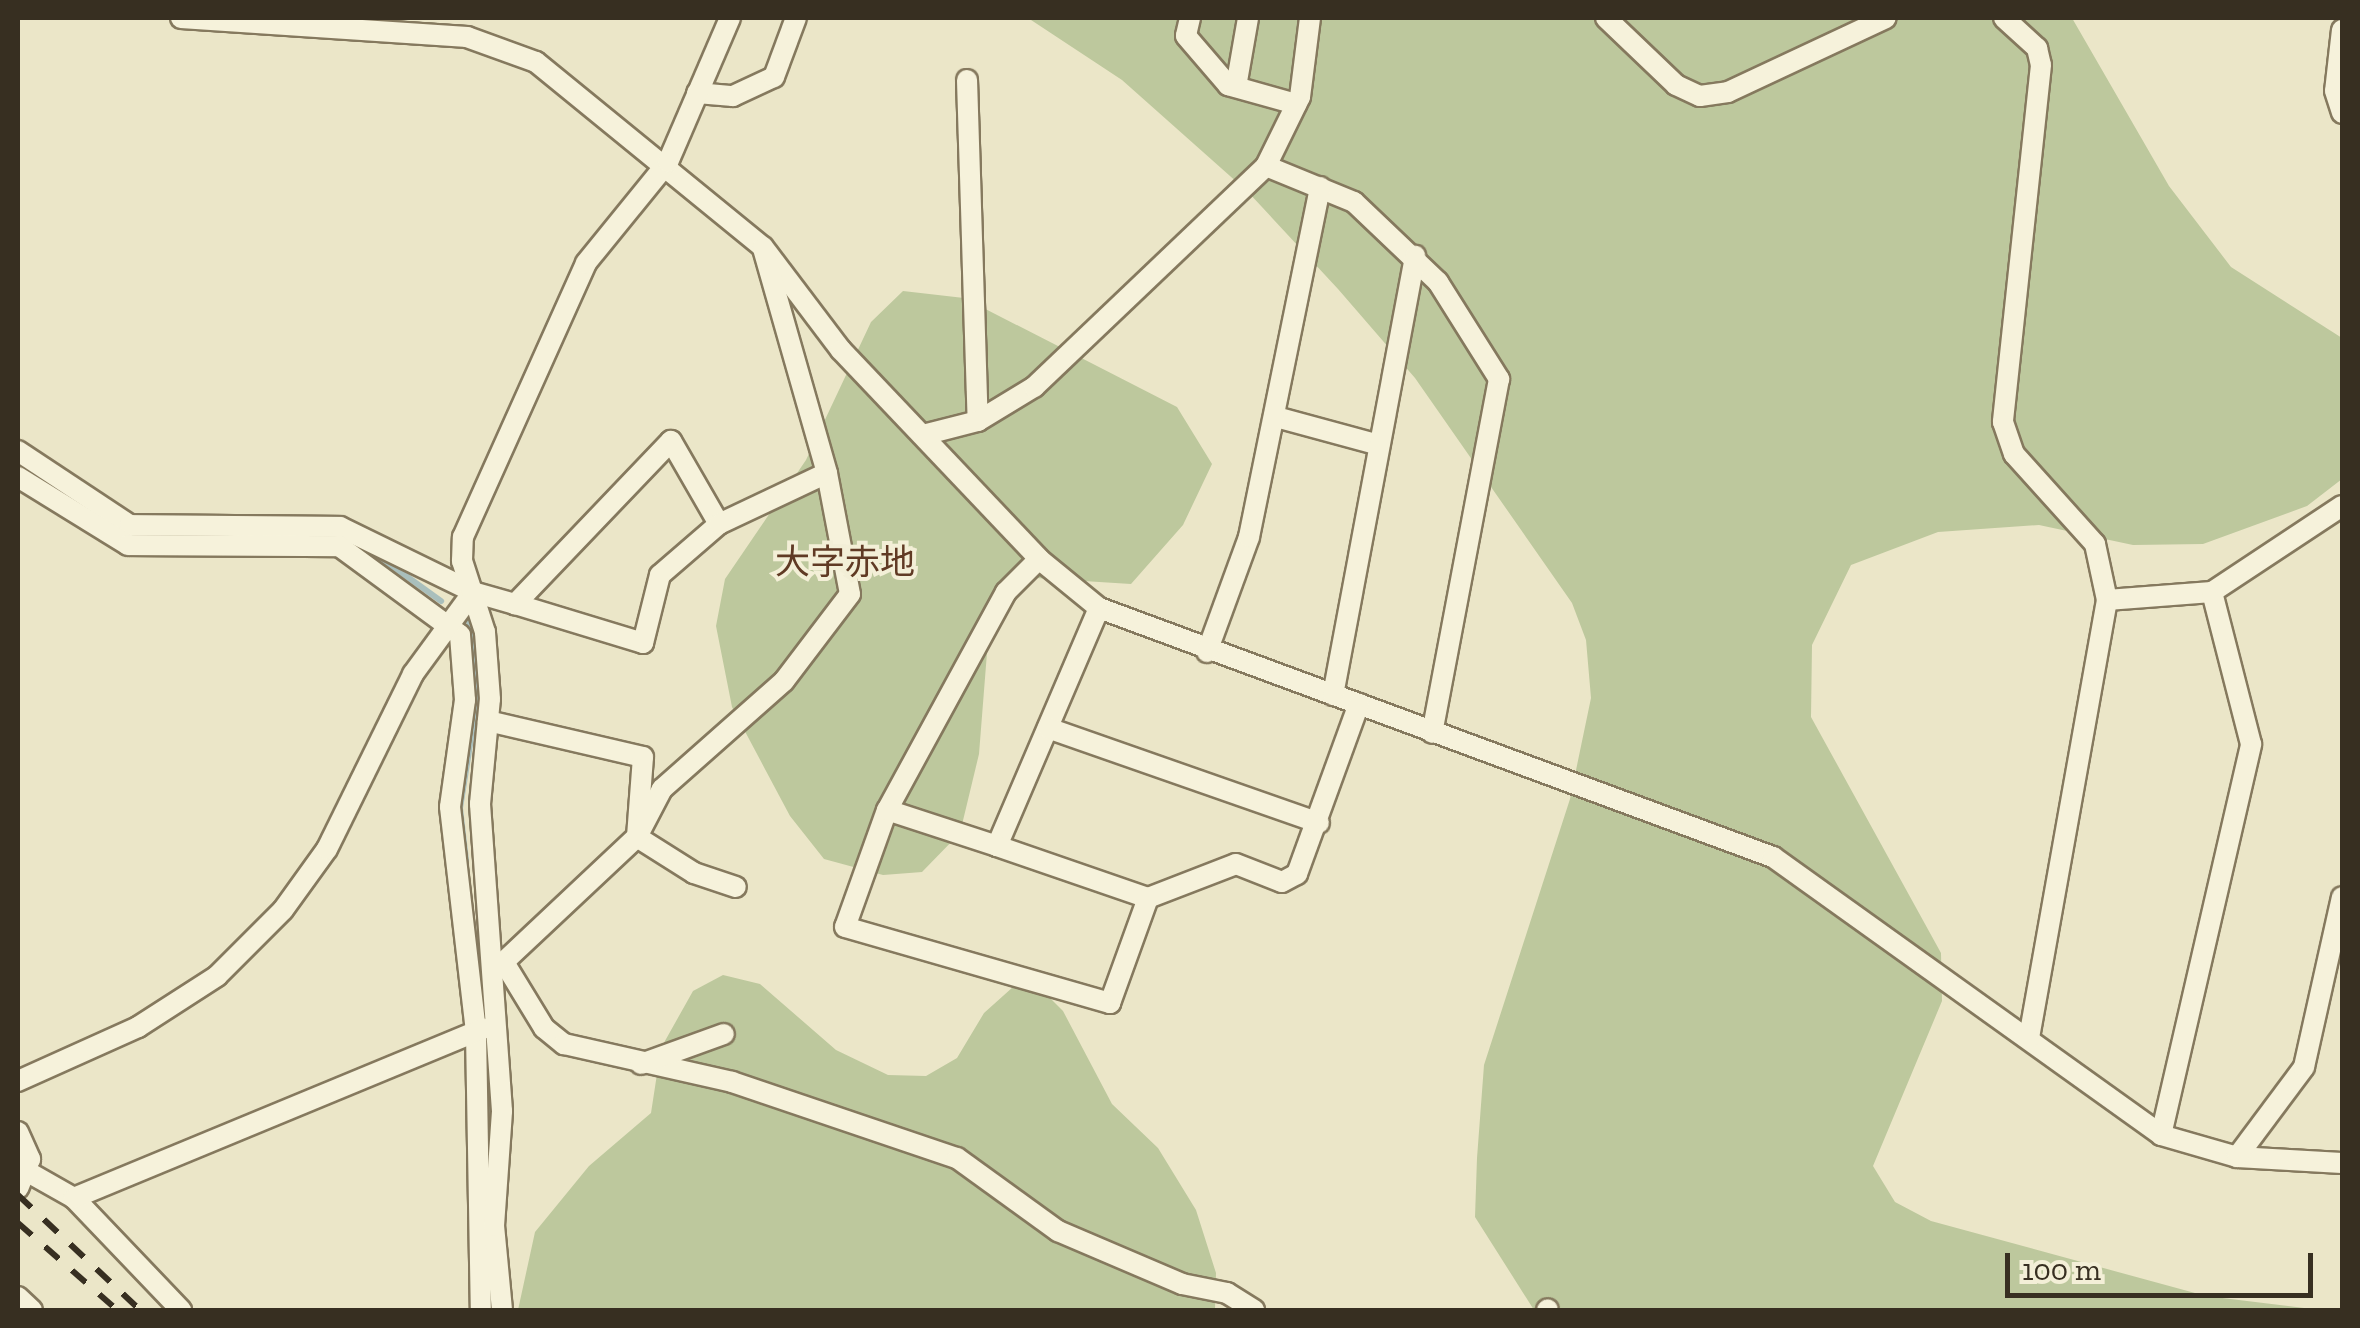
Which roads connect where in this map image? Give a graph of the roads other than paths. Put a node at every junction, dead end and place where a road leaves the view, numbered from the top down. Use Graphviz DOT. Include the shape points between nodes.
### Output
graph roads {
  1 [pos="181,18"];
  2 [pos="730,18"];
  3 [pos="796,18"];
  4 [pos="1190,18"];
  5 [pos="1248,18"];
  6 [pos="1310,18"];
  7 [pos="1606,18"];
  8 [pos="1886,18"];
  9 [pos="2004,18"];
  10 [pos="2342,30"];
  11 [pos="967,80"];
  12 [pos="1236,87"];
  13 [pos="697,93"];
  14 [pos="1296,104"];
  15 [pos="2342,113"];
  16 [pos="668,162"];
  17 [pos="1266,166"];
  18 [pos="1320,187"];
  19 [pos="763,247"];
  20 [pos="1416,256"];
  21 [pos="1276,417"];
  22 [pos="978,421"];
  23 [pos="923,435"];
  24 [pos="1379,445"];
  25 [pos="18,451"];
  26 [pos="827,474"];
  27 [pos="18,477"];
  28 [pos="2342,506"];
  29 [pos="718,524"];
  30 [pos="1039,558"];
  31 [pos="473,592"];
  32 [pos="2212,592"];
  33 [pos="2107,600"];
  34 [pos="515,604"];
  35 [pos="1098,608"];
  36 [pos="451,621"];
  37 [pos="1207,652"];
  38 [pos="1333,695"];
  39 [pos="1359,704"];
  40 [pos="488,721"];
  41 [pos="1048,728"];
  42 [pos="1432,733"];
  43 [pos="888,810"];
  44 [pos="1319,823"];
  45 [pos="637,837"];
  46 [pos="997,846"];
  47 [pos="736,887"];
  48 [pos="2342,897"];
  49 [pos="1148,898"];
  50 [pos="499,968"];
  51 [pos="485,1029"];
  52 [pos="724,1034"];
  53 [pos="2029,1039"];
  54 [pos="639,1065"];
  55 [pos="18,1080"];
  56 [pos="18,1132"];
  57 [pos="2162,1135"];
  58 [pos="2236,1157"];
  59 [pos="2342,1163"];
  60 [pos="23,1180"];
  61 [pos="74,1198"];
  62 [pos="18,1297"];
  63 [pos="32,1310"];
  64 [pos="181,1310"];
  65 [pos="481,1310"];
  66 [pos="502,1310"];
  67 [pos="1254,1310"];
  1 -- 16 [label="street" via="466,37 501,46 576,88"];
  2 -- 13 [label="street"];
  3 -- 13 [label="street" via="774,77 732,96"];
  4 -- 12 [label="street" via="1186,36"];
  5 -- 12 [label="street"];
  6 -- 14 [label="street"];
  7 -- 8 [label="street" via="1676,86 1700,96 1728,92"];
  9 -- 33 [label="street" via="2037,48 2041,65 2004,422 2014,454 2095,544"];
  10 -- 15 [label="street" via="2335,91"];
  11 -- 22 [label="street"];
  12 -- 14 [label="street"];
  13 -- 16 [label="street"];
  14 -- 17 [label="street"];
  16 -- 19 [label="street"];
  16 -- 31 [label="street" via="586,262 463,537"];
  17 -- 18 [label="street"];
  17 -- 22 [label="street" via="1034,388"];
  18 -- 20 [label="street" via="1354,202"];
  18 -- 21 [label="street"];
  19 -- 23 [label="street" via="842,350"];
  19 -- 26 [label="street"];
  20 -- 24 [label="street"];
  20 -- 42 [label="street" via="1499,379"];
  21 -- 24 [label="street"];
  21 -- 37 [label="street" via="1249,538"];
  22 -- 23 [label="street"];
  23 -- 30 [label="street"];
  24 -- 38 [label="street"];
  25 -- 31 [label="street" via="130,524 340,527"];
  26 -- 29 [label="street"];
  26 -- 45 [label="street" via="850,594 784,681 662,789"];
  27 -- 36 [label="street" via="128,545 338,546"];
  28 -- 32 [label="street"];
  29 -- 34 [label="street" via="660,575 642,642"];
  29 -- 34 [label="street" via="671,440"];
  30 -- 35 [label="street"];
  30 -- 43 [label="street" via="1006,592"];
  31 -- 34 [label="street"];
  31 -- 36 [label="street"];
  31 -- 40 [label="street" via="485,632"];
  32 -- 33 [label="street"];
  32 -- 57 [label="street" via="2250,744"];
  33 -- 53 [label="street"];
  35 -- 37 [label="street"];
  35 -- 41 [label="street"];
  36 -- 51 [label="street" via="460,634 465,700 450,807"];
  36 -- 55 [label="street" via="414,674 327,849 284,910 216,976 138,1028"];
  37 -- 38 [label="street"];
  38 -- 39 [label="street"];
  39 -- 42 [label="street"];
  39 -- 44 [label="street"];
  40 -- 45 [label="street" via="644,758"];
  40 -- 50 [label="street" via="480,804"];
  41 -- 44 [label="street"];
  41 -- 46 [label="street"];
  42 -- 53 [label="street" via="1773,857"];
  43 -- 46 [label="street"];
  43 -- 49 [label="street" via="845,927 1110,1002"];
  44 -- 49 [label="street" via="1297,874 1282,882 1236,864"];
  45 -- 47 [label="street" via="694,873"];
  45 -- 50 [label="street"];
  46 -- 49 [label="street"];
  48 -- 58 [label="street" via="2304,1067"];
  50 -- 51 [label="street"];
  50 -- 54 [label="street" via="564,1044"];
  51 -- 61 [label="street"];
  51 -- 65 [label="street"];
  51 -- 66 [label="street"];
  52 -- 54 [label="street"];
  53 -- 57 [label="street"];
  54 -- 67 [label="street" via="732,1082 957,1158 1058,1231 1182,1284 1228,1293"];
  56 -- 60 [label="street"];
  57 -- 58 [label="street"];
  58 -- 59 [label="street"];
  60 -- 61 [label="street"];
  61 -- 64 [label="street"];
  62 -- 63 [label="street"];
}
